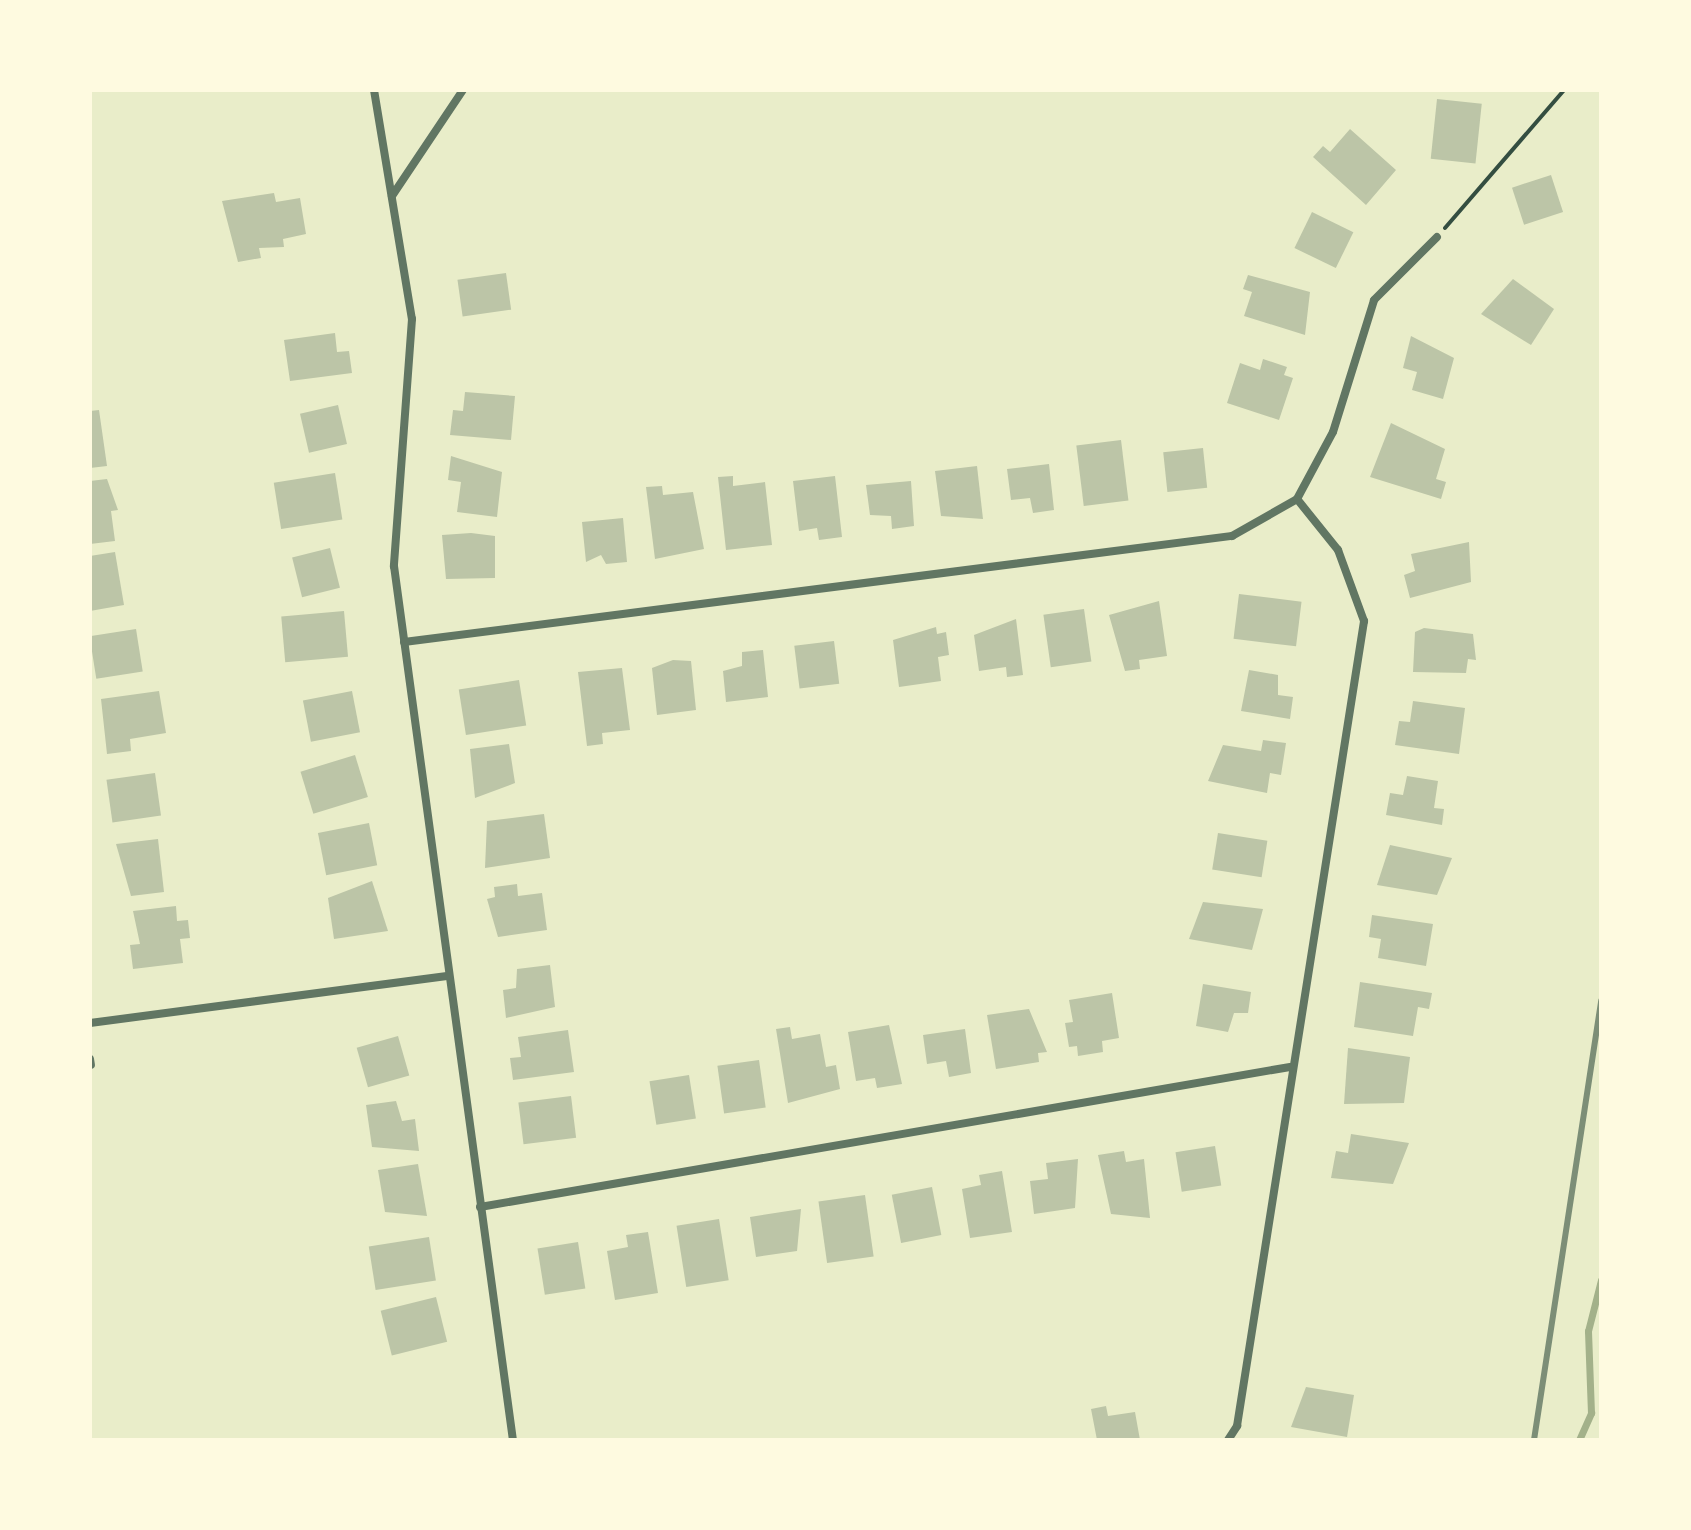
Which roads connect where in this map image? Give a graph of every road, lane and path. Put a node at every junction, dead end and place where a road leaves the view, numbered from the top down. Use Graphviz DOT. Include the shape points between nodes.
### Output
graph roads {
  1 [pos="374,90"];
  2 [pos="463,90"];
  3 [pos="1564,90"];
  4 [pos="392,196"];
  5 [pos="1437,237"];
  6 [pos="1297,499"];
  7 [pos="404,642"];
  8 [pos="449,976"];
  9 [pos="90,1023"];
  10 [pos="90,1059"];
  11 [pos="91,1065"];
  12 [pos="1290,1067"];
  13 [pos="480,1207"];
  14 [pos="513,1440"];
  15 [pos="1228,1440"];
  1 -- 4 [label="street"];
  2 -- 4 [label="street"];
  3 -- 5 [label="path"];
  4 -- 7 [label="street" via="412,319 393,531"];
  5 -- 6 [label="street" via="1374,300 1333,432"];
  6 -- 7 [label="street" via="1232,536"];
  6 -- 12 [label="street" via="1338,550 1364,621"];
  7 -- 8 [label="street"];
  8 -- 9 [label="street"];
  8 -- 13 [label="street"];
  10 -- 11 [label="street"];
  12 -- 13 [label="street"];
  12 -- 15 [label="street" via="1237,1426"];
  13 -- 14 [label="street"];
}
